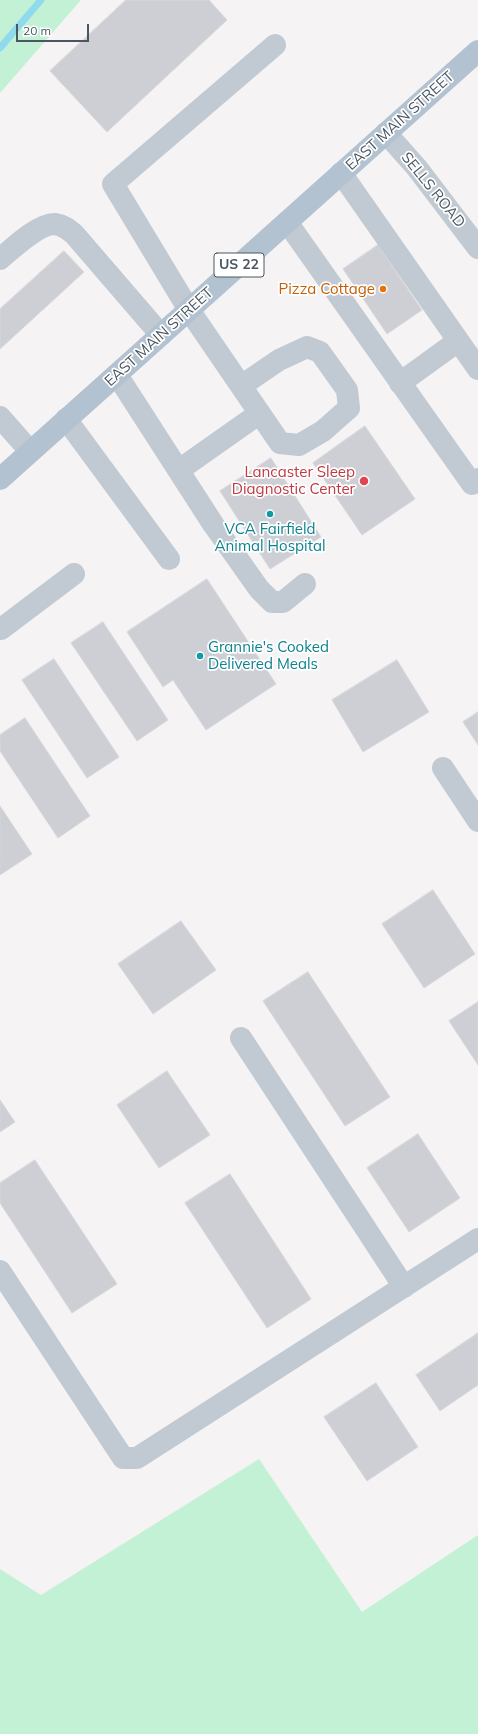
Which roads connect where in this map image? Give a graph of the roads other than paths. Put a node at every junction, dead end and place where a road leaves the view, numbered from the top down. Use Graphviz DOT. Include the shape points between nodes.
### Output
graph roads {
  1 [pos="275,45"];
  2 [pos="478,51"];
  3 [pos="386,133"];
  4 [pos="342,174"];
  5 [pos="287,222"];
  6 [pos="478,248"];
  7 [pos="0,259"];
  8 [pos="189,310"];
  9 [pos="161,335"];
  10 [pos="458,341"];
  11 [pos="478,369"];
  12 [pos="116,375"];
  13 [pos="400,383"];
  14 [pos="241,386"];
  15 [pos="0,417"];
  16 [pos="66,419"];
  17 [pos="250,420"];
  18 [pos="30,452"];
  19 [pos="178,470"];
  20 [pos="0,479"];
  21 [pos="478,479"];
  22 [pos="169,560"];
  23 [pos="74,574"];
  24 [pos="305,584"];
  25 [pos="0,629"];
  26 [pos="443,768"];
  27 [pos="478,821"];
  28 [pos="241,1038"];
  29 [pos="478,1239"];
  30 [pos="0,1270"];
  31 [pos="404,1287"];
  1 -- 8 [label="street" via="113,184"];
  2 -- 3 [label="main road, EAST MAIN STREET / US 22"];
  3 -- 4 [label="main road, EAST MAIN STREET / US 22"];
  3 -- 6 [label="street, SELLS ROAD" via="417,168"];
  4 -- 5 [label="main road, EAST MAIN STREET / US 22"];
  4 -- 10 [label="street"];
  5 -- 8 [label="main road, EAST MAIN STREET / US 22"];
  5 -- 13 [label="street"];
  7 -- 9 [label="street" via="30,234 53,224 65,227 74,234"];
  8 -- 9 [label="main road, EAST MAIN STREET / US 22"];
  8 -- 14 [label="street"];
  9 -- 12 [label="main road, EAST MAIN STREET / US 22"];
  10 -- 11 [label="street"];
  10 -- 13 [label="street"];
  12 -- 16 [label="main road, EAST MAIN STREET / US 22"];
  12 -- 19 [label="street"];
  13 -- 21 [label="street" via="472,484"];
  14 -- 14 [label="street" via="280,443 299,445 324,431 349,408 347,390 320,352 307,347 279,360"];
  15 -- 18 [label="street"];
  16 -- 18 [label="main road, EAST MAIN STREET / US 22"];
  16 -- 22 [label="street"];
  17 -- 19 [label="street"];
  18 -- 20 [label="main road, EAST MAIN STREET / US 22"];
  19 -- 24 [label="street" via="259,589 272,602 283,602"];
  23 -- 25 [label="street"];
  26 -- 27 [label="street"];
  28 -- 31 [label="street"];
  29 -- 31 [label="street"];
  30 -- 31 [label="street" via="123,1458 137,1458"];
}
